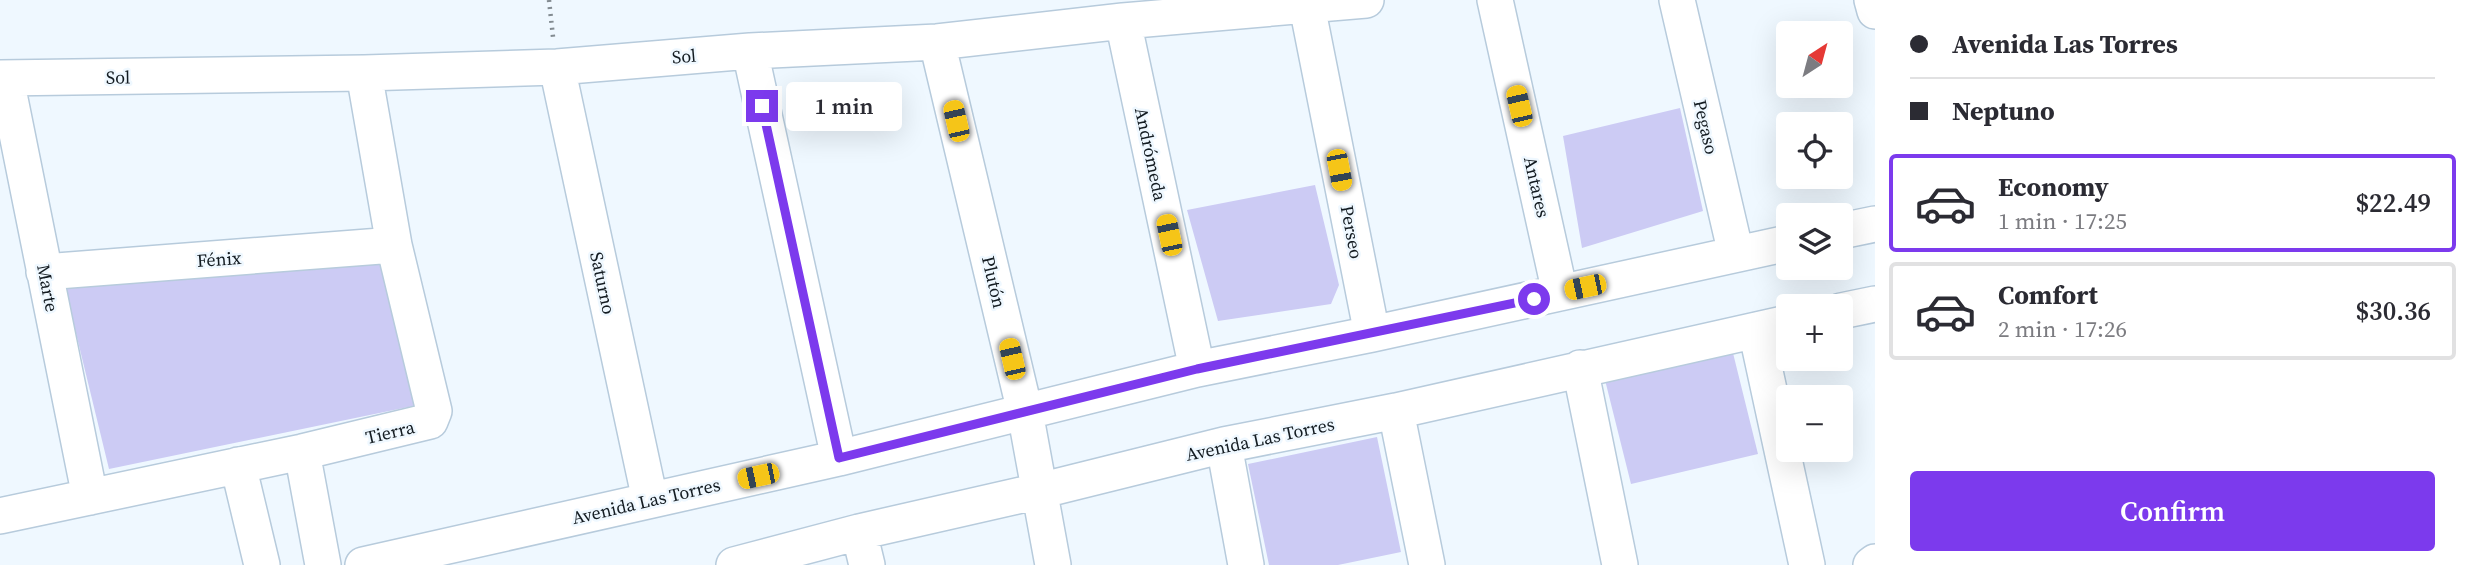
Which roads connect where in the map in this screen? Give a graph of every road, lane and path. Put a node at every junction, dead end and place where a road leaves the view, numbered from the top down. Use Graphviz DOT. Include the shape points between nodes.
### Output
graph roads {
  1 [pos="1366,0"];
  2 [pos="1495,0"];
  3 [pos="1677,0"];
  4 [pos="1872,0"];
  5 [pos="1217,6"];
  6 [pos="1307,6"];
  7 [pos="1875,12"];
  8 [pos="1123,21"];
  9 [pos="937,42"];
  10 [pos="750,51"];
  11 [pos="557,66"];
  12 [pos="364,73"];
  13 [pos="3,79"];
  14 [pos="1875,224"];
  15 [pos="1853,229"];
  16 [pos="394,245"];
  17 [pos="1776,246"];
  18 [pos="1736,254"];
  19 [pos="44,272"];
  20 [pos="1560,293"];
  21 [pos="1875,304"];
  22 [pos="1853,309"];
  23 [pos="1772,326"];
  24 [pos="1372,334"];
  25 [pos="1580,368"];
  26 [pos="1197,369"];
  27 [pos="1396,411"];
  28 [pos="1025,412"];
  29 [pos="1223,445"];
  30 [pos="302,452"];
  31 [pos="839,458"];
  32 [pos="238,465"];
  33 [pos="1039,492"];
  34 [pos="90,497"];
  35 [pos="650,500"];
  36 [pos="0,516"];
  37 [pos="863,549"];
  38 [pos="262,565"];
  39 [pos="323,565"];
  40 [pos="363,565"];
  41 [pos="734,565"];
  42 [pos="1053,565"];
  43 [pos="1246,565"];
  44 [pos="1427,565"];
  45 [pos="1620,565"];
  46 [pos="1807,565"];
  1 -- 6 [label="street, Sol"];
  2 -- 20 [label="street, Antares"];
  3 -- 18 [label="street, Pegaso"];
  4 -- 7 [label="street"];
  5 -- 6 [label="street, Sol"];
  5 -- 8 [label="street, Sol"];
  6 -- 24 [label="street, Perseo"];
  8 -- 9 [label="street, Sol"];
  8 -- 26 [label="street, Andrómeda"];
  9 -- 10 [label="street, Sol"];
  9 -- 28 [label="street, Plutón"];
  10 -- 11 [label="street, Sol"];
  10 -- 31 [label="street"];
  11 -- 12 [label="street, Sol"];
  11 -- 35 [label="street, Saturno"];
  12 -- 13 [label="street, Sol"];
  12 -- 16 [label="street, Tierra"];
  13 -- 19 [label="street, Marte"];
  14 -- 15 [label="street"];
  16 -- 19 [label="street, Fénix"];
  16 -- 30 [label="street, Tierra" via="432,418 428,423"];
  17 -- 18 [label="street, Avenida Las Torres"];
  18 -- 20 [label="street, Avenida Las Torres"];
  19 -- 34 [label="street, Marte"];
  20 -- 24 [label="street, Avenida Las Torres"];
  21 -- 22 [label="street"];
  23 -- 25 [label="street, Avenida Las Torres"];
  23 -- 46 [label="street"];
  24 -- 26 [label="street, Avenida Las Torres"];
  25 -- 27 [label="street, Avenida Las Torres"];
  25 -- 45 [label="street"];
  26 -- 28 [label="street, Avenida Las Torres"];
  27 -- 29 [label="street, Avenida Las Torres"];
  27 -- 44 [label="street"];
  28 -- 31 [label="street, Avenida Las Torres"];
  28 -- 33 [label="street, Plutón"];
  29 -- 33 [label="street, Avenida Las Torres"];
  29 -- 43 [label="street"];
  30 -- 32 [label="street, Tierra"];
  30 -- 39 [label="street"];
  31 -- 35 [label="street, Avenida Las Torres"];
  32 -- 34 [label="street, Tierra"];
  32 -- 38 [label="street"];
  33 -- 37 [label="street, Avenida Las Torres"];
  33 -- 42 [label="street, Plutón"];
  34 -- 36 [label="street, Tierra"];
  35 -- 40 [label="street, Avenida Las Torres"];
  37 -- 41 [label="street, Avenida Las Torres"];
}
